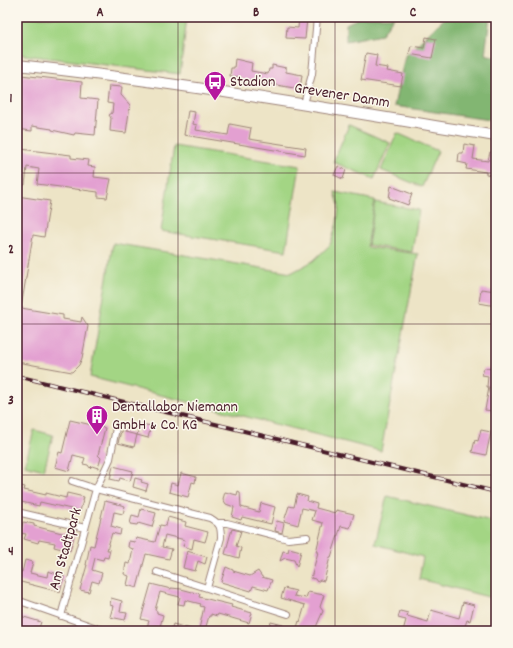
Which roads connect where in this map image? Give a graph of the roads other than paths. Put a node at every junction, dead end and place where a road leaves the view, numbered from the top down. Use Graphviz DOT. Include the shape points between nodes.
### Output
graph roads {
  1 [pos="317,17"];
  2 [pos="17,66"];
  3 [pos="304,104"];
  4 [pos="496,136"];
  5 [pos="116,428"];
  6 [pos="72,481"];
  7 [pos="96,489"];
  8 [pos="17,512"];
  9 [pos="219,523"];
  10 [pos="85,528"];
  11 [pos="307,537"];
  12 [pos="157,572"];
  13 [pos="207,588"];
  14 [pos="17,600"];
  15 [pos="288,614"];
  16 [pos="61,616"];
  17 [pos="105,631"];
  1 -- 3 [label="street" via="312,74"];
  2 -- 3 [label="main road, Grevener Damm" via="120,77"];
  3 -- 4 [label="main road, Grevener Damm"];
  5 -- 7 [label="street, Am Stadtpark" via="110,459"];
  6 -- 7 [label="street, Am Stadtpark"];
  7 -- 9 [label="street, Am Stadtpark" via="210,518"];
  7 -- 10 [label="street, Am Stadtpark"];
  8 -- 10 [label="street"];
  9 -- 11 [label="street, Am Stadtpark" via="288,539"];
  9 -- 13 [label="street" via="221,538"];
  10 -- 16 [label="street, Am Stadtpark"];
  12 -- 13 [label="street"];
  13 -- 15 [label="street"];
  14 -- 16 [label="street"];
  16 -- 17 [label="street"];
}
